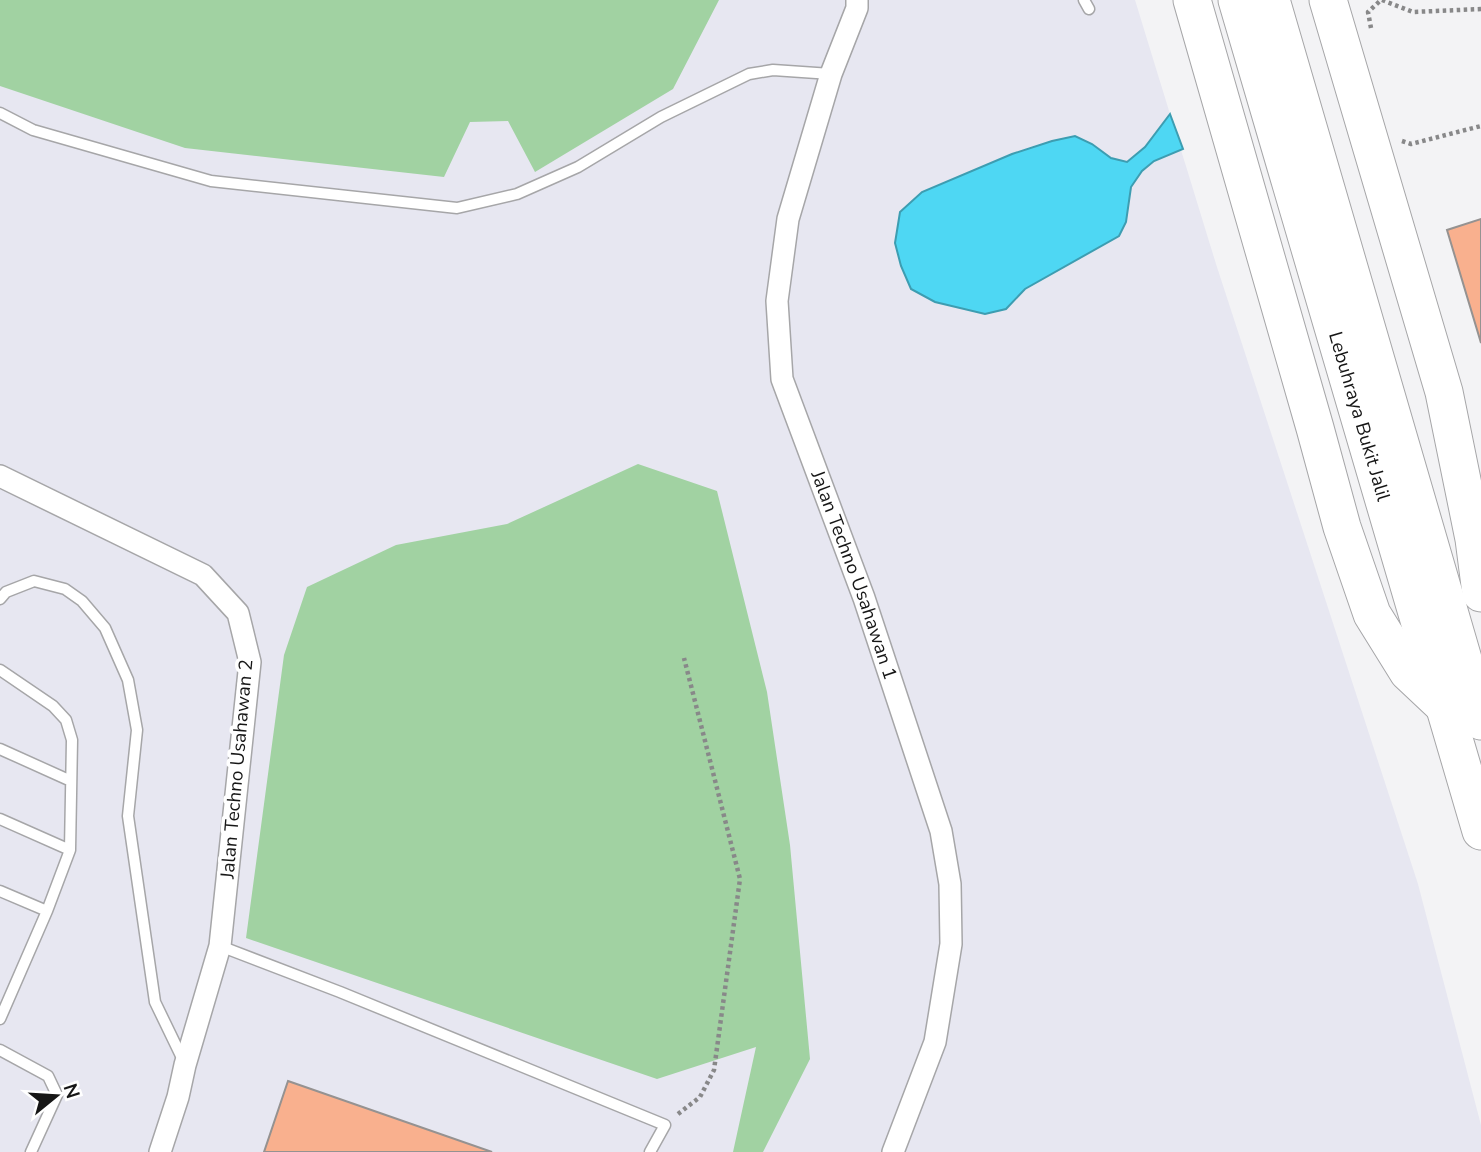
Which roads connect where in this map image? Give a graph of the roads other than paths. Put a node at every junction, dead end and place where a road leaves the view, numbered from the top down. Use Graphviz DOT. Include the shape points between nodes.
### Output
graph roads {
  1 [pos="857,0"];
  2 [pos="1192,0"];
  3 [pos="1237,0"];
  4 [pos="1270,0"];
  5 [pos="1328,0"];
  6 [pos="831,74"];
  7 [pos="0,113"];
  8 [pos="0,476"];
  9 [pos="1419,562"];
  10 [pos="1481,593"];
  11 [pos="0,598"];
  12 [pos="0,670"];
  13 [pos="1444,705"];
  14 [pos="1481,721"];
  15 [pos="0,749"];
  16 [pos="71,781"];
  17 [pos="0,819"];
  18 [pos="1481,831"];
  19 [pos="70,850"];
  20 [pos="0,891"];
  21 [pos="47,911"];
  22 [pos="220,946"];
  23 [pos="0,1019"];
  24 [pos="0,1050"];
  25 [pos="185,1065"];
  26 [pos="31,1152"];
  27 [pos="160,1152"];
  28 [pos="650,1152"];
  29 [pos="893,1152"];
  1 -- 6 [label="street, Jalan Techno Usahawan 1" via="858,8"];
  2 -- 13 [label="highway" via="1342,527 1372,614 1408,673"];
  3 -- 9 [label="highway, Lebuhraya Bukit Jalil"];
  4 -- 9 [label="highway, Lebuhraya Bukit Jalil"];
  5 -- 10 [label="highway" via="1444,392"];
  6 -- 7 [label="lane" via="772,70 749,74 661,117 579,167 517,194 457,208 211,181 33,130"];
  6 -- 29 [label="street, Jalan Techno Usahawan 1" via="788,219 777,301 782,379 864,598 940,831 950,884 951,944 935,1042"];
  8 -- 22 [label="street, Jalan Techno Usahawan 2" via="203,575 237,613 250,662"];
  9 -- 13 [label="highway, Lebuhraya Bukit Jalil"];
  9 -- 14 [label="highway, Lebuhraya Bukit Jalil"];
  11 -- 25 [label="lane" via="34,581 65,589 82,601 104,628 128,680 137,730 128,816 155,1002"];
  12 -- 16 [label="lane" via="66,720 72,740"];
  13 -- 18 [label="highway, Lebuhraya Bukit Jalil"];
  15 -- 16 [label="lane"];
  16 -- 19 [label="lane"];
  17 -- 19 [label="lane"];
  19 -- 21 [label="lane"];
  20 -- 21 [label="lane"];
  21 -- 23 [label="lane"];
  22 -- 25 [label="street, Jalan Techno Usahawan 2"];
  22 -- 28 [label="lane" via="665,1125"];
  24 -- 26 [label="lane" via="48,1076 57,1095"];
  25 -- 27 [label="street, Jalan Techno Usahawan 2"];
}
